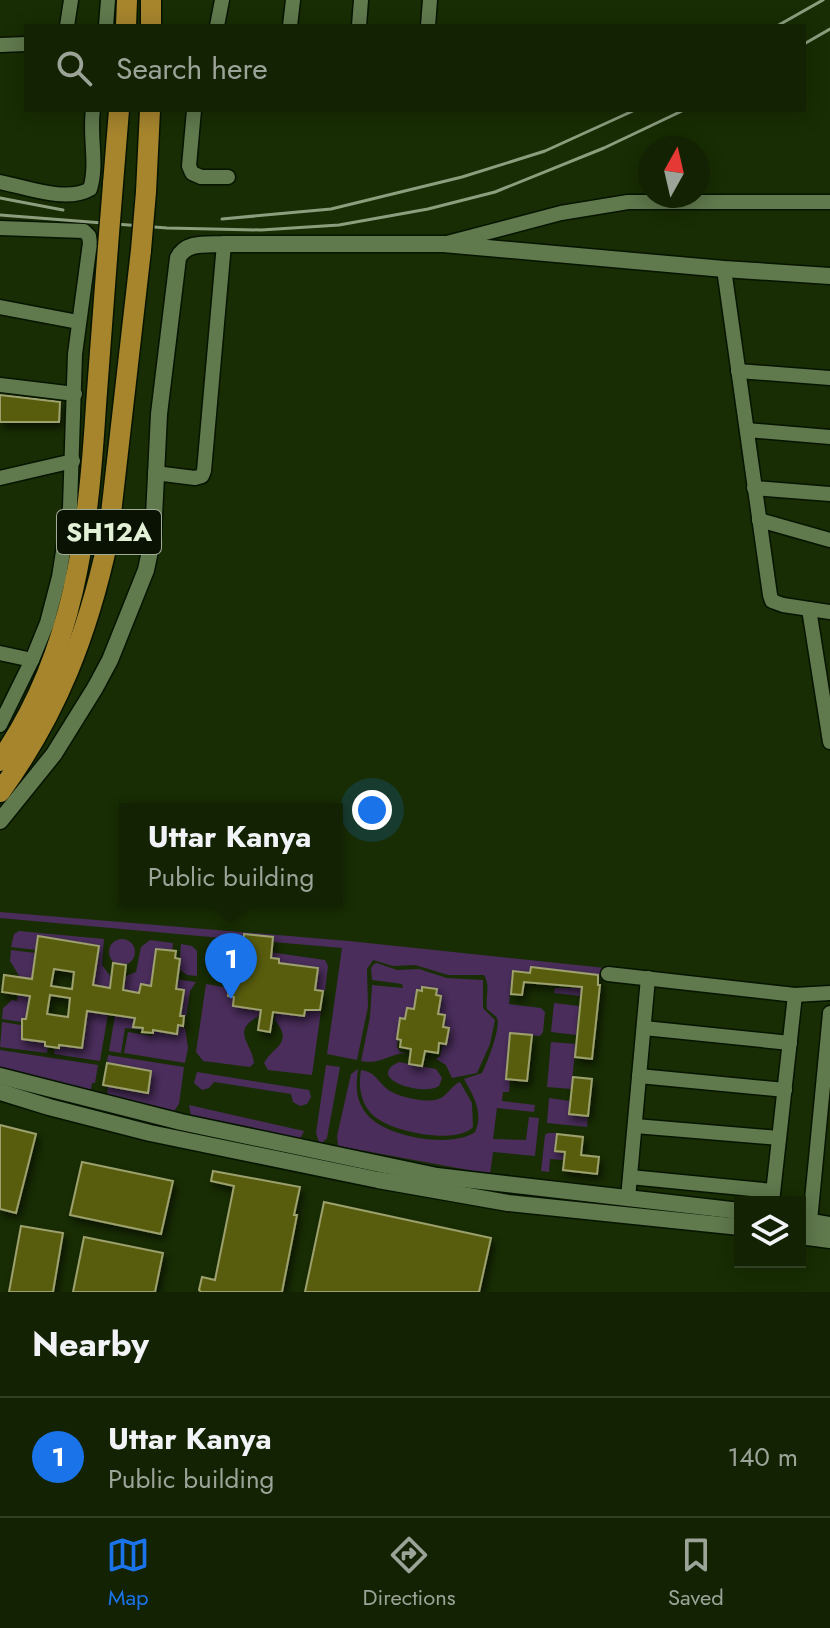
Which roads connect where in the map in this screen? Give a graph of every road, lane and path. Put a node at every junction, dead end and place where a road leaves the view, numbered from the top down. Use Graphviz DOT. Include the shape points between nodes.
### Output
graph roads {
  1 [pos="71,0"];
  2 [pos="108,0"];
  3 [pos="127,0"];
  4 [pos="151,0"];
  5 [pos="222,0"];
  6 [pos="293,0"];
  7 [pos="361,0"];
  8 [pos="430,0"];
  9 [pos="67,24"];
  10 [pos="106,24"];
  11 [pos="126,24"];
  12 [pos="151,24"];
  13 [pos="217,24"];
  14 [pos="290,24"];
  15 [pos="359,24"];
  16 [pos="428,24"];
  17 [pos="24,44"];
  18 [pos="0,45"];
  19 [pos="93,112"];
  20 [pos="119,112"];
  21 [pos="150,112"];
  22 [pos="194,112"];
  23 [pos="228,177"];
  24 [pos="0,182"];
  25 [pos="830,202"];
  26 [pos="0,228"];
  27 [pos="224,244"];
  28 [pos="443,244"];
  29 [pos="724,269"];
  30 [pos="830,276"];
  31 [pos="0,307"];
  32 [pos="78,322"];
  33 [pos="738,371"];
  34 [pos="830,378"];
  35 [pos="0,385"];
  36 [pos="75,394"];
  37 [pos="747,430"];
  38 [pos="830,437"];
  39 [pos="73,461"];
  40 [pos="155,473"];
  41 [pos="0,478"];
  42 [pos="754,488"];
  43 [pos="830,494"];
  44 [pos="759,520"];
  45 [pos="830,540"];
  46 [pos="809,609"];
  47 [pos="830,612"];
  48 [pos="0,653"];
  49 [pos="32,660"];
  50 [pos="0,723"];
  51 [pos="830,742"];
  52 [pos="0,761"];
  53 [pos="0,792"];
  54 [pos="0,821"];
  55 [pos="608,974"];
  56 [pos="648,978"];
  57 [pos="830,993"];
  58 [pos="795,995"];
  59 [pos="830,1013"];
  60 [pos="644,1028"];
  61 [pos="790,1043"];
  62 [pos="0,1076"];
  63 [pos="639,1076"];
  64 [pos="785,1090"];
  65 [pos="0,1092"];
  66 [pos="635,1126"];
  67 [pos="779,1138"];
  68 [pos="244,1144"];
  69 [pos="630,1177"];
  70 [pos="772,1196"];
  71 [pos="628,1198"];
  72 [pos="734,1210"];
  73 [pos="806,1212"];
  74 [pos="806,1220"];
  75 [pos="830,1225"];
  76 [pos="734,1226"];
  77 [pos="806,1237"];
  78 [pos="830,1240"];
  1 -- 9 [label="street"];
  2 -- 10 [label="street"];
  3 -- 11 [label="main road"];
  4 -- 12 [label="main road"];
  5 -- 13 [label="street"];
  6 -- 14 [label="street"];
  7 -- 15 [label="street"];
  8 -- 16 [label="street"];
  17 -- 18 [label="street"];
  19 -- 24 [label="street" via="90,189 66,195"];
  20 -- 52 [label="main road, SH12A, bridge" via="79,570 48,671"];
  21 -- 53 [label="main road, SH12A, bridge" via="141,250 99,582 70,671"];
  22 -- 23 [label="street" via="192,173"];
  25 -- 28 [label="street" via="628,202 561,213"];
  26 -- 32 [label="street" via="87,233"];
  27 -- 28 [label="street"];
  27 -- 40 [label="street" via="191,246 178,258"];
  27 -- 40 [label="street" via="204,471 195,478"];
  28 -- 29 [label="street"];
  29 -- 30 [label="street"];
  29 -- 33 [label="street"];
  31 -- 32 [label="street"];
  32 -- 36 [label="street"];
  33 -- 34 [label="street"];
  33 -- 37 [label="street"];
  35 -- 36 [label="street"];
  36 -- 39 [label="street"];
  37 -- 38 [label="street"];
  37 -- 42 [label="street"];
  39 -- 41 [label="street"];
  39 -- 49 [label="street" via="59,577"];
  40 -- 54 [label="street" via="150,553 110,660 54,754"];
  42 -- 43 [label="street"];
  42 -- 44 [label="street"];
  44 -- 45 [label="street"];
  44 -- 46 [label="street" via="772,601"];
  46 -- 47 [label="street"];
  46 -- 51 [label="street"];
  48 -- 49 [label="street"];
  49 -- 50 [label="street"];
  55 -- 56 [label="street"];
  56 -- 58 [label="street"];
  56 -- 60 [label="street"];
  57 -- 58 [label="street"];
  58 -- 61 [label="street"];
  59 -- 73 [label="street"];
  60 -- 61 [label="street"];
  60 -- 63 [label="street"];
  61 -- 64 [label="street"];
  62 -- 68 [label="street"];
  63 -- 64 [label="street"];
  63 -- 66 [label="street"];
  64 -- 67 [label="street"];
  65 -- 68 [label="street" via="150,1133"];
  66 -- 67 [label="street"];
  66 -- 69 [label="street"];
  67 -- 70 [label="street"];
  68 -- 71 [label="street" via="437,1176"];
  68 -- 76 [label="street" via="508,1203"];
  69 -- 70 [label="street"];
  69 -- 71 [label="street"];
  71 -- 72 [label="street"];
  74 -- 75 [label="street"];
  77 -- 78 [label="street"];
}
